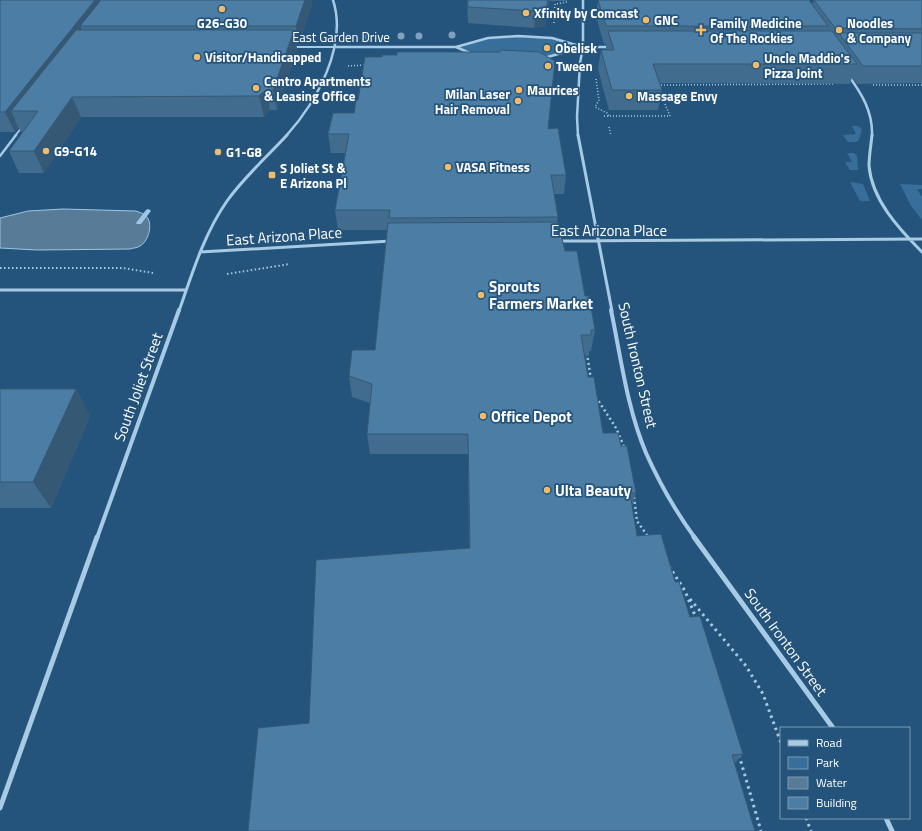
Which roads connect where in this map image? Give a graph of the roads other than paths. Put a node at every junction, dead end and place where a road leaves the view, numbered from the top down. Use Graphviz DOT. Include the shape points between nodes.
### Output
graph roads {
  1 [pos="333,0"];
  2 [pos="583,0"];
  3 [pos="290,47"];
  4 [pos="334,47"];
  5 [pos="456,47"];
  6 [pos="583,47"];
  7 [pos="615,47"];
  8 [pos="476,55"];
  9 [pos="539,59"];
  10 [pos="844,70"];
  11 [pos="27,122"];
  12 [pos="0,156"];
  13 [pos="908,239"];
  14 [pos="922,239"];
  15 [pos="398,241"];
  16 [pos="553,241"];
  17 [pos="598,241"];
  18 [pos="200,252"];
  19 [pos="922,252"];
  20 [pos="0,290"];
  21 [pos="186,290"];
  22 [pos="832,727"];
  23 [pos="0,808"];
  24 [pos="886,819"];
  25 [pos="892,831"];
  1 -- 4 [label="street, South Joliet Street" via="338,19"];
  2 -- 6 [label="street, South Ironton Street"];
  3 -- 4 [label="lane, East Garden Drive"];
  4 -- 5 [label="street, East Garden Drive"];
  4 -- 18 [label="street, South Joliet Street" via="324,78 308,107 230,198"];
  5 -- 6 [label="street, East Garden Drive" via="488,38 518,36 552,38"];
  5 -- 8 [label="street, East Garden Drive"];
  6 -- 7 [label="street, East Garden Drive"];
  6 -- 9 [label="street, East Garden Drive"];
  6 -- 17 [label="street, South Ironton Street" via="576,117"];
  10 -- 13 [label="street" via="860,91 871,116 871,176 884,205"];
  11 -- 12 [label="lane"];
  13 -- 14 [label="street, East Arizona Place"];
  13 -- 17 [label="street, East Arizona Place"];
  13 -- 19 [label="street"];
  15 -- 18 [label="street, East Arizona Place"];
  16 -- 17 [label="street, East Arizona Place"];
  17 -- 22 [label="street, South Ironton Street" via="630,401 652,465 690,531"];
  18 -- 21 [label="street, South Joliet Street"];
  20 -- 21 [label="street"];
  21 -- 23 [label="street, South Joliet Street"];
  24 -- 25 [label="street"];
}
